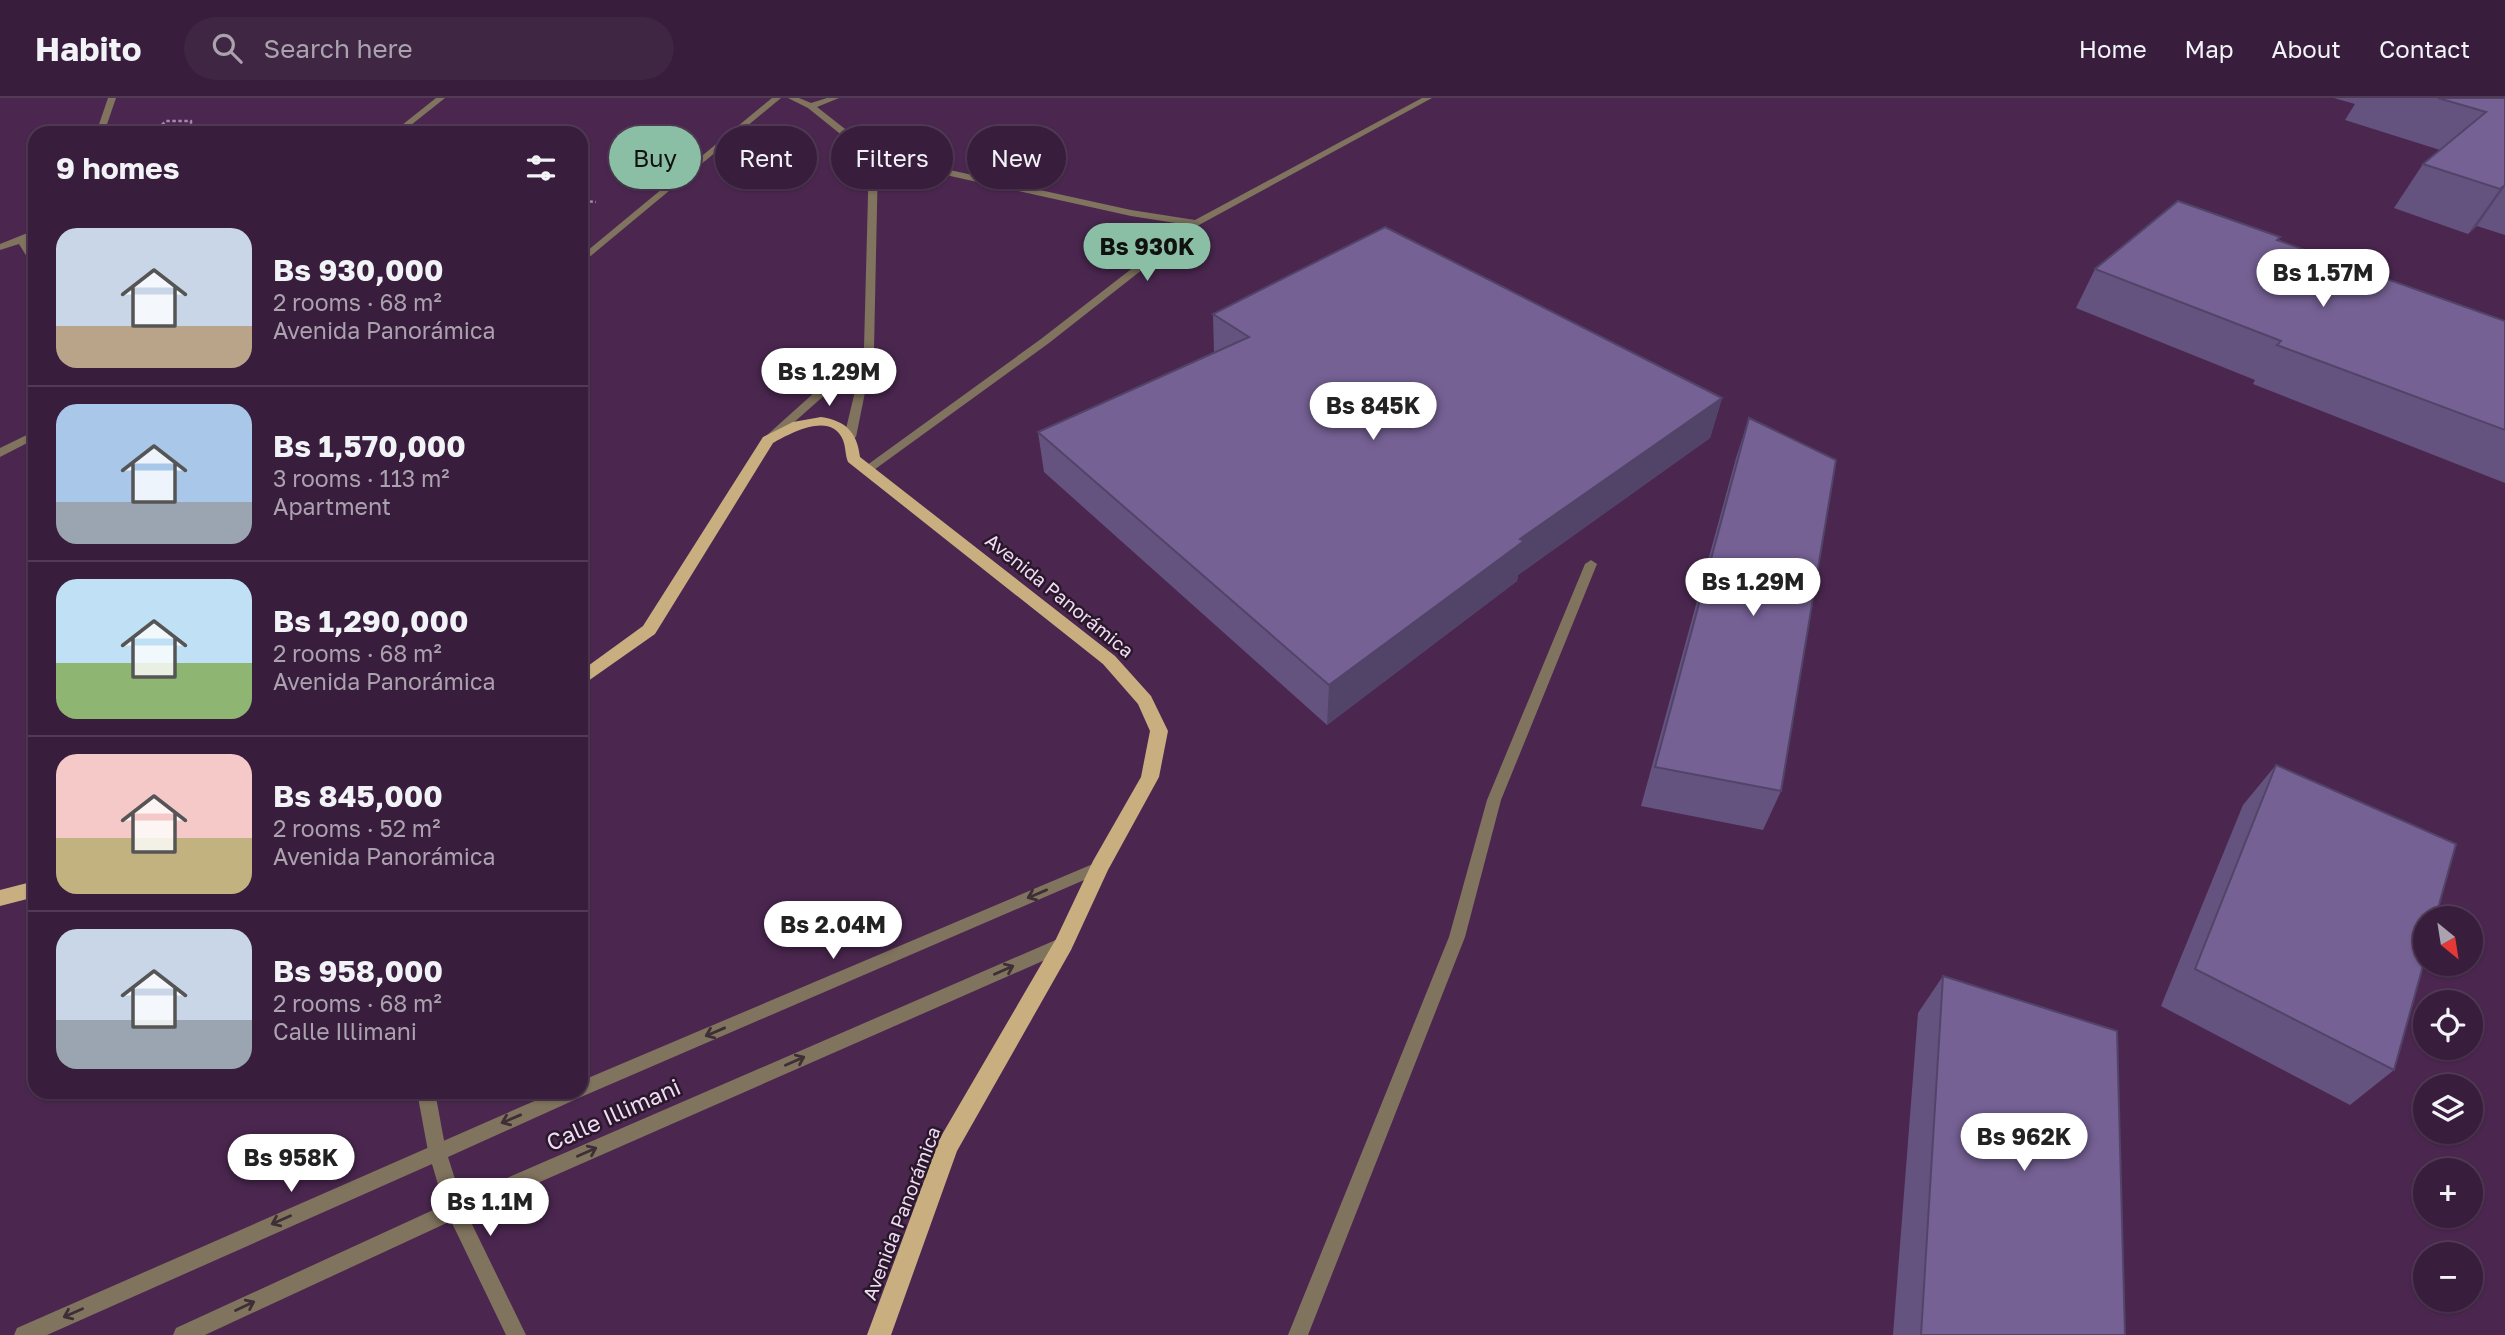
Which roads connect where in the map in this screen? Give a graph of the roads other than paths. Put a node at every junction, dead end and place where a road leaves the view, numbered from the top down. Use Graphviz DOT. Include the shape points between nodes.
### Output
graph roads {
  1 [pos="112,98"];
  2 [pos="441,98"];
  3 [pos="777,98"];
  4 [pos="792,98"];
  5 [pos="835,98"];
  6 [pos="1429,98"];
  7 [pos="811,106"];
  8 [pos="102,126"];
  9 [pos="405,126"];
  10 [pos="836,126"];
  11 [pos="953,174"];
  12 [pos="872,189"];
  13 [pos="1196,223"];
  14 [pos="28,237"];
  15 [pos="22,240"];
  16 [pos="0,247"];
  17 [pos="28,251"];
  18 [pos="588,255"];
  19 [pos="869,351"];
  20 [pos="850,437"];
  21 [pos="28,438"];
  22 [pos="768,440"];
  23 [pos="0,453"];
  24 [pos="867,471"];
  25 [pos="1591,564"];
  26 [pos="588,675"];
  27 [pos="1100,867"];
  28 [pos="28,891"];
  29 [pos="0,898"];
  30 [pos="1064,944"];
  31 [pos="588,1086"];
  32 [pos="427,1099"];
  33 [pos="558,1099"];
  34 [pos="437,1151"];
  35 [pos="455,1210"];
  36 [pos="24,1335"];
  37 [pos="183,1335"];
  38 [pos="516,1335"];
  39 [pos="880,1335"];
  40 [pos="1298,1335"];
  1 -- 8 [label="street"];
  2 -- 9 [label="street"];
  3 -- 18 [label="street"];
  4 -- 7 [label="street"];
  5 -- 7 [label="street"];
  6 -- 13 [label="street"];
  7 -- 10 [label="street"];
  11 -- 13 [label="street"];
  12 -- 19 [label="street"];
  13 -- 24 [label="street"];
  14 -- 15 [label="street"];
  15 -- 16 [label="street"];
  15 -- 17 [label="street"];
  19 -- 20 [label="street"];
  19 -- 22 [label="street"];
  20 -- 22 [label="main road" via="836,425 812,421 789,427"];
  20 -- 24 [label="main road, Avenida Panorámica" via="853,459"];
  21 -- 23 [label="street"];
  22 -- 26 [label="main road" via="649,631"];
  24 -- 27 [label="main road, Avenida Panorámica" via="1109,660 1145,701 1159,731 1150,777"];
  25 -- 40 [label="street" via="1494,800 1457,937"];
  27 -- 30 [label="main road, Avenida Panorámica"];
  27 -- 31 [label="street, Calle Illimani, one-way"];
  28 -- 29 [label="main road"];
  35 -- 30 [label="street, Calle Illimani, one-way"];
  30 -- 39 [label="main road, Avenida Panorámica" via="948,1146"];
  32 -- 34 [label="street"];
  33 -- 34 [label="street, Calle Illimani, one-way"];
  34 -- 35 [label="street"];
  34 -- 36 [label="street, Calle Illimani, one-way"];
  37 -- 35 [label="street, Calle Illimani, one-way"];
  35 -- 38 [label="street"];
}
